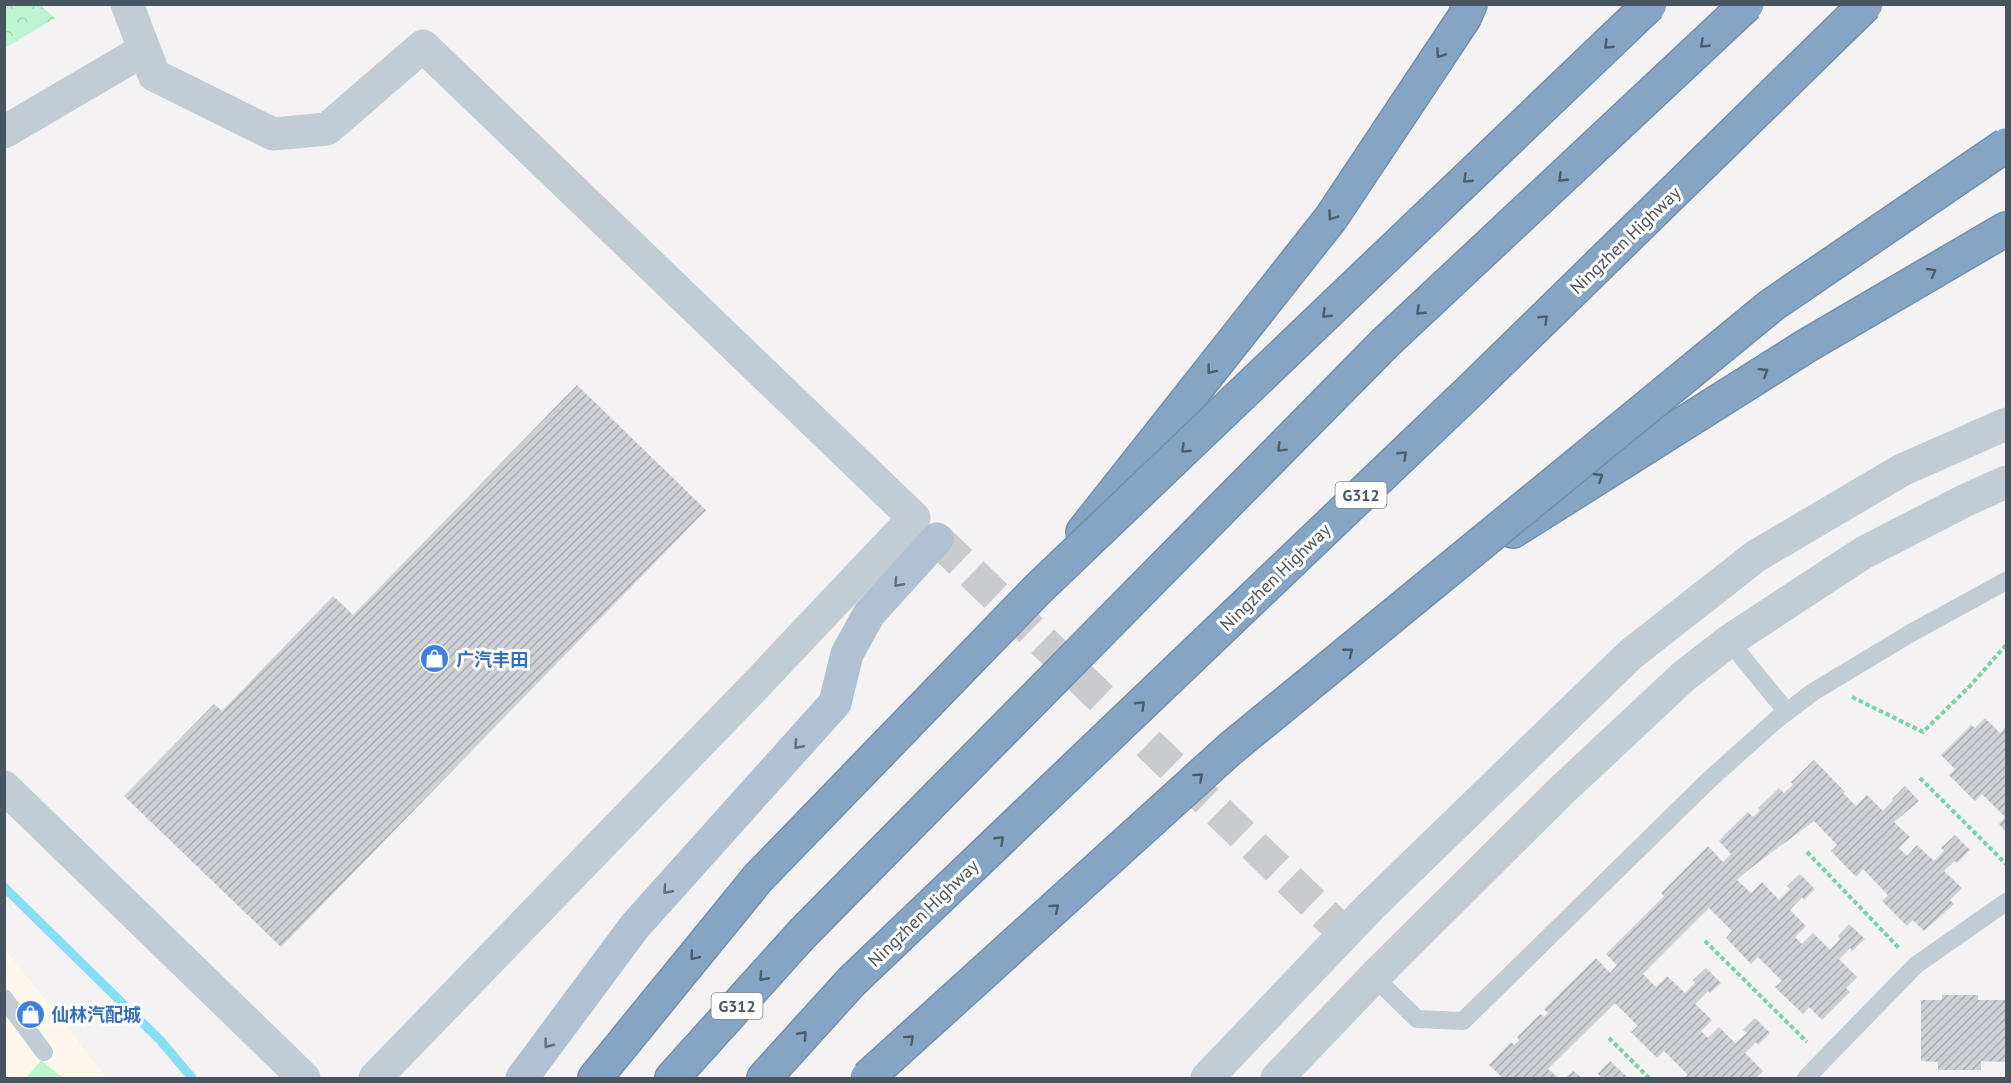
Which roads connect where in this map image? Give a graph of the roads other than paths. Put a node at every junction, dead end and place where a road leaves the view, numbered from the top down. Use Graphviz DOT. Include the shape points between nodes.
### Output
graph roads {
  1 [pos="127,4"];
  2 [pos="1470,4"];
  3 [pos="1650,4"];
  4 [pos="1747,4"];
  5 [pos="1866,4"];
  6 [pos="144,50"];
  7 [pos="4,132"];
  8 [pos="2007,145"];
  9 [pos="2007,229"];
  10 [pos="2007,424"];
  11 [pos="2007,482"];
  12 [pos="926,528"];
  13 [pos="1443,575"];
  14 [pos="2007,581"];
  15 [pos="1038,589"];
  16 [pos="1729,641"];
  17 [pos="1787,712"];
  18 [pos="4,787"];
  19 [pos="2007,902"];
  20 [pos="1374,978"];
  21 [pos="4,998"];
  22 [pos="44,1052"];
  23 [pos="304,1078"];
  24 [pos="375,1078"];
  25 [pos="522,1078"];
  26 [pos="595,1078"];
  27 [pos="672,1078"];
  28 [pos="764,1078"];
  29 [pos="867,1078"];
  30 [pos="1207,1078"];
  31 [pos="1277,1078"];
  32 [pos="1806,1078"];
  1 -- 6 [label="street"];
  2 -- 15 [label="highway, one-way, bridge" via="1331,218"];
  3 -- 15 [label="highway, one-way, bridge"];
  4 -- 27 [label="highway, G312, one-way, bridge" via="1386,342 802,934"];
  28 -- 5 [label="highway, Ningzhen Highway / G312, one-way, bridge" via="851,982 1475,386"];
  6 -- 7 [label="street"];
  6 -- 12 [label="street" via="154,75 273,134 327,129 423,46"];
  8 -- 13 [label="highway, bridge" via="1772,305"];
  13 -- 9 [label="highway, one-way, bridge" via="1806,346"];
  10 -- 30 [label="street" via="1902,470 1756,556 1631,654 1370,907"];
  11 -- 16 [label="street" via="1863,553"];
  12 -- 24 [label="street" via="755,686"];
  12 -- 25 [label="main road, one-way" via="847,654 835,703 635,926"];
  29 -- 13 [label="highway, one-way, bridge" via="1230,749"];
  14 -- 17 [label="lane" via="1911,633"];
  15 -- 26 [label="highway, one-way, bridge" via="758,878"];
  16 -- 17 [label="lane"];
  16 -- 20 [label="street" via="1684,676 1561,791"];
  17 -- 20 [label="lane" via="1709,780 1463,1022 1417,1019"];
  18 -- 23 [label="street"];
  19 -- 32 [label="lane" via="1916,965"];
  20 -- 31 [label="street"];
  21 -- 22 [label="lane"];
}
